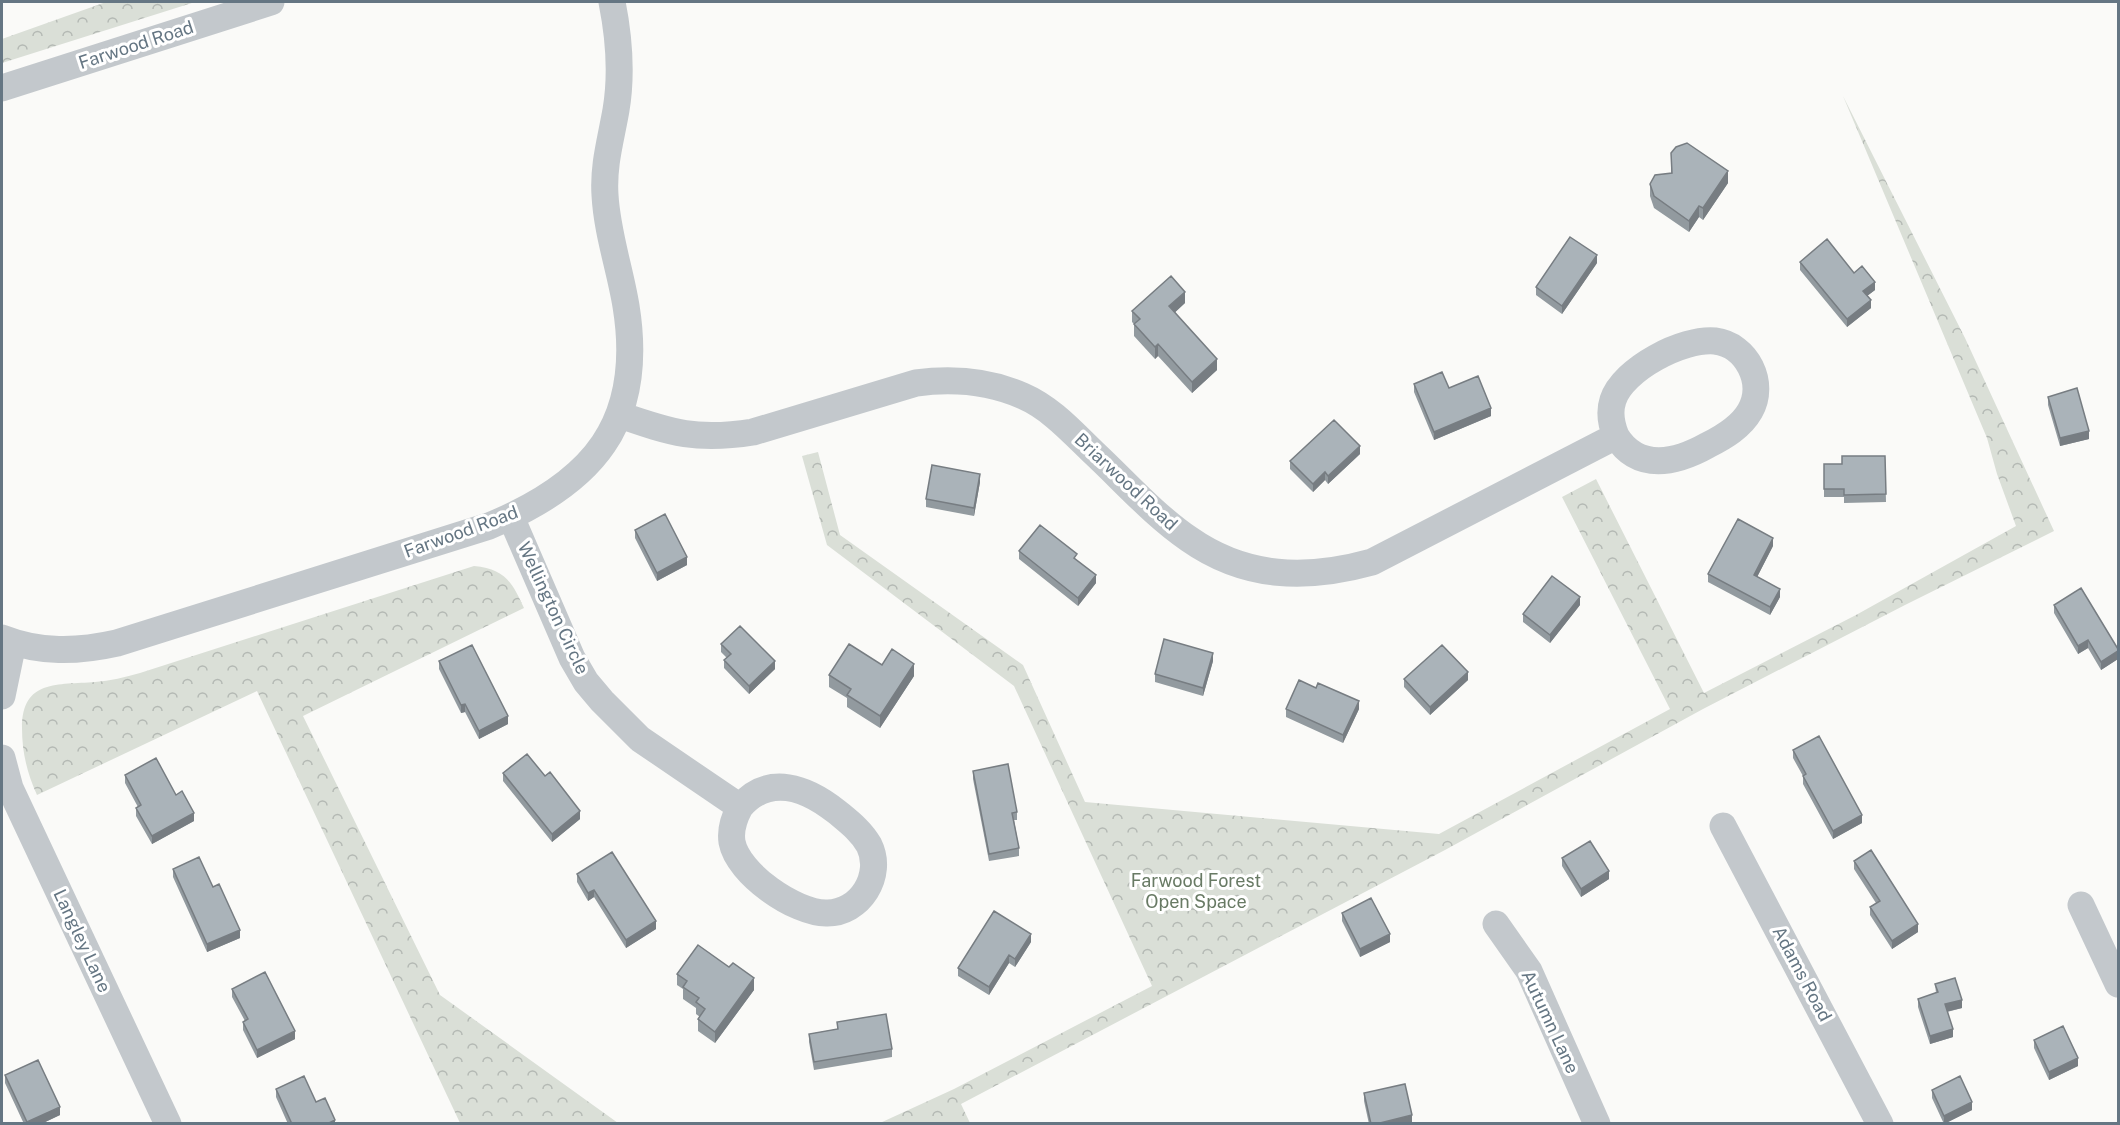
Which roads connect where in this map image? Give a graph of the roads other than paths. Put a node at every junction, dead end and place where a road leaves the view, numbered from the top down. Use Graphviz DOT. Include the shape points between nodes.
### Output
graph roads {
  1 [pos="271,2"];
  2 [pos="612,2"];
  3 [pos="2,88"];
  4 [pos="620,415"];
  5 [pos="1616,436"];
  6 [pos="511,517"];
  7 [pos="7,641"];
  8 [pos="2,696"];
  9 [pos="2,758"];
  10 [pos="740,807"];
  11 [pos="1723,826"];
  12 [pos="2081,904"];
  13 [pos="1496,924"];
  14 [pos="2118,984"];
  15 [pos="168,1124"];
  16 [pos="1597,1124"];
  17 [pos="1880,1124"];
  1 -- 3 [label="street, Farwood Road"];
  2 -- 4 [label="street, Farwood Road" via="620,73 605,168 605,196 631,350"];
  4 -- 5 [label="street, Briarwood Road" via="683,434 729,436 916,383 982,383 1026,397 1062,422 1164,519 1216,555 1278,573 1310,574 1372,562"];
  4 -- 6 [label="street, Farwood Road" via="596,456 579,475"];
  5 -- 5 [label="street" via="1611,408 1617,390 1631,374 1660,356 1713,341 1731,347 1750,367 1756,385 1749,412 1735,428 1706,446 1675,459 1654,461 1635,456"];
  6 -- 7 [label="street, Farwood Road" via="117,643 65,650"];
  6 -- 10 [label="street, Wellington Circle" via="572,658 591,688 640,739"];
  7 -- 8 [label="street"];
  9 -- 15 [label="street, Langley Lane" via="10,788"];
  10 -- 10 [label="street" via="762,790 781,787 832,808 858,830 870,847 873,876 865,892 844,910 824,913 804,908 774,892 748,870 736,853 732,834"];
  11 -- 17 [label="street, Adams Road"];
  12 -- 14 [label="street"];
  13 -- 16 [label="street, Autumn Lane" via="1529,971"];
}
